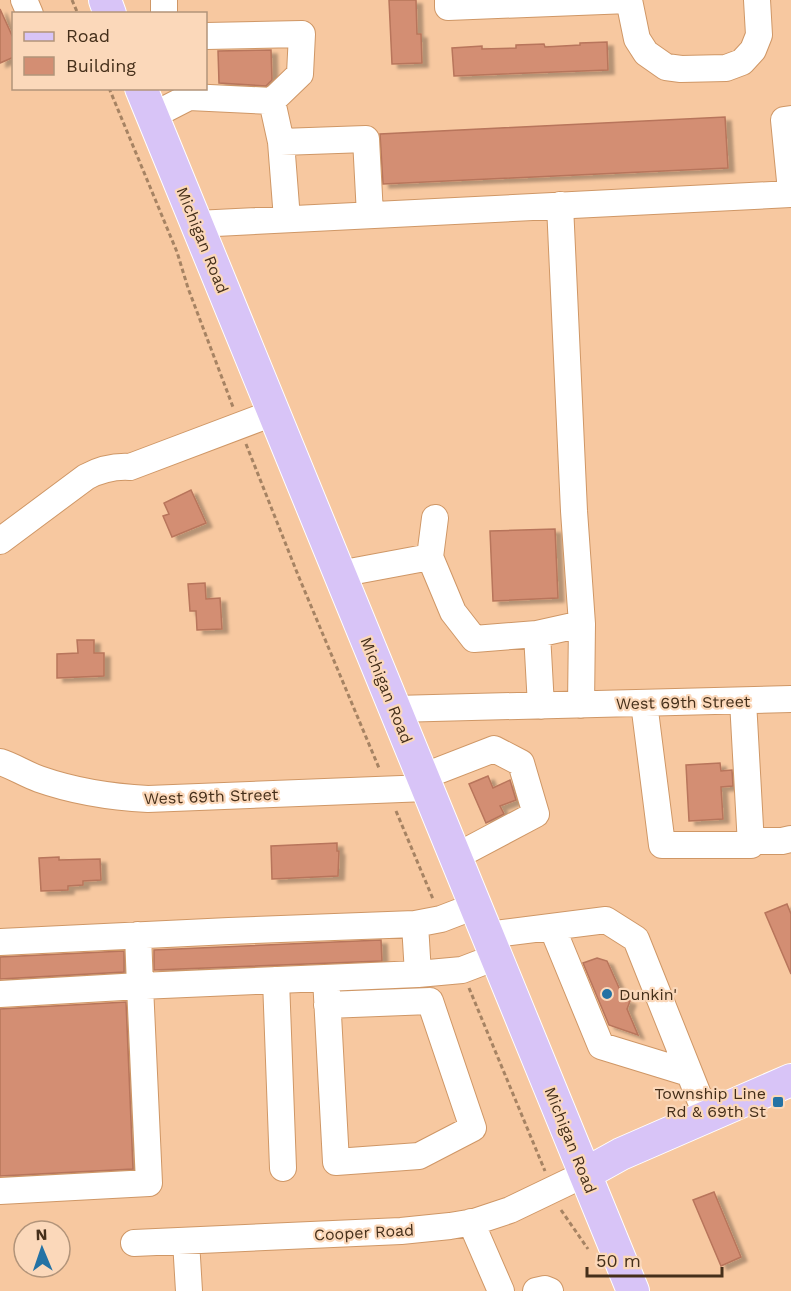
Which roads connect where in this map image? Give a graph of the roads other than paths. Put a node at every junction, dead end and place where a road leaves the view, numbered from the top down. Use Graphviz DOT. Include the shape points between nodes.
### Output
graph roads {
  1 [pos="629,0"];
  2 [pos="757,0"];
  3 [pos="538,2"];
  4 [pos="448,4"];
  5 [pos="207,36"];
  6 [pos="272,101"];
  7 [pos="146,102"];
  8 [pos="791,119"];
  9 [pos="281,142"];
  10 [pos="791,193"];
  11 [pos="560,205"];
  12 [pos="370,215"];
  13 [pos="287,219"];
  14 [pos="196,224"];
  15 [pos="273,413"];
  16 [pos="435,518"];
  17 [pos="0,541"];
  18 [pos="430,557"];
  19 [pos="339,574"];
  20 [pos="582,624"];
  21 [pos="537,634"];
  22 [pos="791,699"];
  23 [pos="743,700"];
  24 [pos="644,703"];
  25 [pos="581,705"];
  26 [pos="541,706"];
  27 [pos="478,707"];
  28 [pos="395,709"];
  29 [pos="494,749"];
  30 [pos="0,762"];
  31 [pos="425,783"];
  32 [pos="791,839"];
  33 [pos="751,842"];
  34 [pos="455,857"];
  35 [pos="475,906"];
  36 [pos="415,924"];
  37 [pos="552,927"];
  38 [pos="138,935"];
  39 [pos="0,942"];
  40 [pos="491,946"];
  41 [pos="418,974"];
  42 [pos="326,978"];
  43 [pos="276,981"];
  44 [pos="140,986"];
  45 [pos="0,994"];
  46 [pos="327,1005"];
  47 [pos="689,1073"];
  48 [pos="791,1080"];
  49 [pos="707,1117"];
  50 [pos="283,1168"];
  51 [pos="585,1174"];
  52 [pos="0,1191"];
  53 [pos="471,1222"];
  54 [pos="186,1241"];
  55 [pos="134,1244"];
  56 [pos="189,1291"];
  57 [pos="501,1291"];
  58 [pos="536,1291"];
  59 [pos="550,1291"];
  60 [pos="633,1291"];
  1 -- 2 [label="street" via="636,39 646,53 666,67 681,69 726,68 742,62 759,35"];
  1 -- 3 [label="street"];
  3 -- 4 [label="street"];
  5 -- 6 [label="street" via="302,34 300,74"];
  6 -- 7 [label="street" via="189,97"];
  6 -- 9 [label="street"];
  7 -- 14 [label="main road, Michigan Road"];
  8 -- 10 [label="street" via="784,120"];
  9 -- 12 [label="street" via="366,139"];
  9 -- 13 [label="street"];
  10 -- 11 [label="street"];
  11 -- 12 [label="street"];
  11 -- 20 [label="street"];
  12 -- 13 [label="street"];
  13 -- 14 [label="street"];
  14 -- 15 [label="main road, Michigan Road"];
  15 -- 17 [label="street" via="130,467 102,469"];
  15 -- 19 [label="main road, Michigan Road"];
  16 -- 18 [label="street"];
  18 -- 19 [label="street"];
  18 -- 21 [label="street" via="453,612 474,639"];
  19 -- 28 [label="main road, Michigan Road"];
  20 -- 21 [label="street"];
  20 -- 25 [label="street"];
  21 -- 26 [label="street"];
  22 -- 23 [label="street, West 69th Street"];
  23 -- 24 [label="street, West 69th Street"];
  23 -- 33 [label="street"];
  24 -- 25 [label="street, West 69th Street"];
  24 -- 33 [label="street" via="662,845"];
  25 -- 26 [label="street, West 69th Street"];
  26 -- 27 [label="street, West 69th Street"];
  27 -- 28 [label="street, West 69th Street"];
  27 -- 29 [label="street"];
  28 -- 31 [label="main road, Michigan Road"];
  29 -- 31 [label="street, West 69th Street"];
  29 -- 34 [label="street" via="521,763 536,814"];
  30 -- 31 [label="street, West 69th Street" via="75,790 148,799 387,789"];
  31 -- 34 [label="main road, Michigan Road"];
  32 -- 33 [label="street"];
  34 -- 35 [label="main road, Michigan Road"];
  35 -- 36 [label="street"];
  35 -- 40 [label="main road, Michigan Road"];
  36 -- 38 [label="street"];
  36 -- 41 [label="street"];
  37 -- 40 [label="street"];
  37 -- 47 [label="street" via="601,1046"];
  37 -- 47 [label="street" via="606,920 636,939"];
  38 -- 39 [label="street"];
  38 -- 44 [label="street"];
  40 -- 41 [label="street" via="462,970"];
  40 -- 51 [label="main road, Michigan Road"];
  41 -- 42 [label="street"];
  42 -- 43 [label="street"];
  42 -- 46 [label="street"];
  43 -- 44 [label="street"];
  43 -- 50 [label="street"];
  44 -- 45 [label="street"];
  44 -- 52 [label="street" via="148,1183"];
  46 -- 46 [label="street" via="336,1162 419,1156 472,1128 430,1001"];
  47 -- 49 [label="street"];
  48 -- 49 [label="main road"];
  49 -- 51 [label="main road"];
  51 -- 53 [label="street, Cooper Road" via="510,1210"];
  51 -- 60 [label="main road, Michigan Road"];
  53 -- 54 [label="street, Cooper Road" via="401,1231"];
  53 -- 57 [label="street"];
  54 -- 55 [label="street, Cooper Road"];
  54 -- 56 [label="street"];
  58 -- 59 [label="street"];
}
